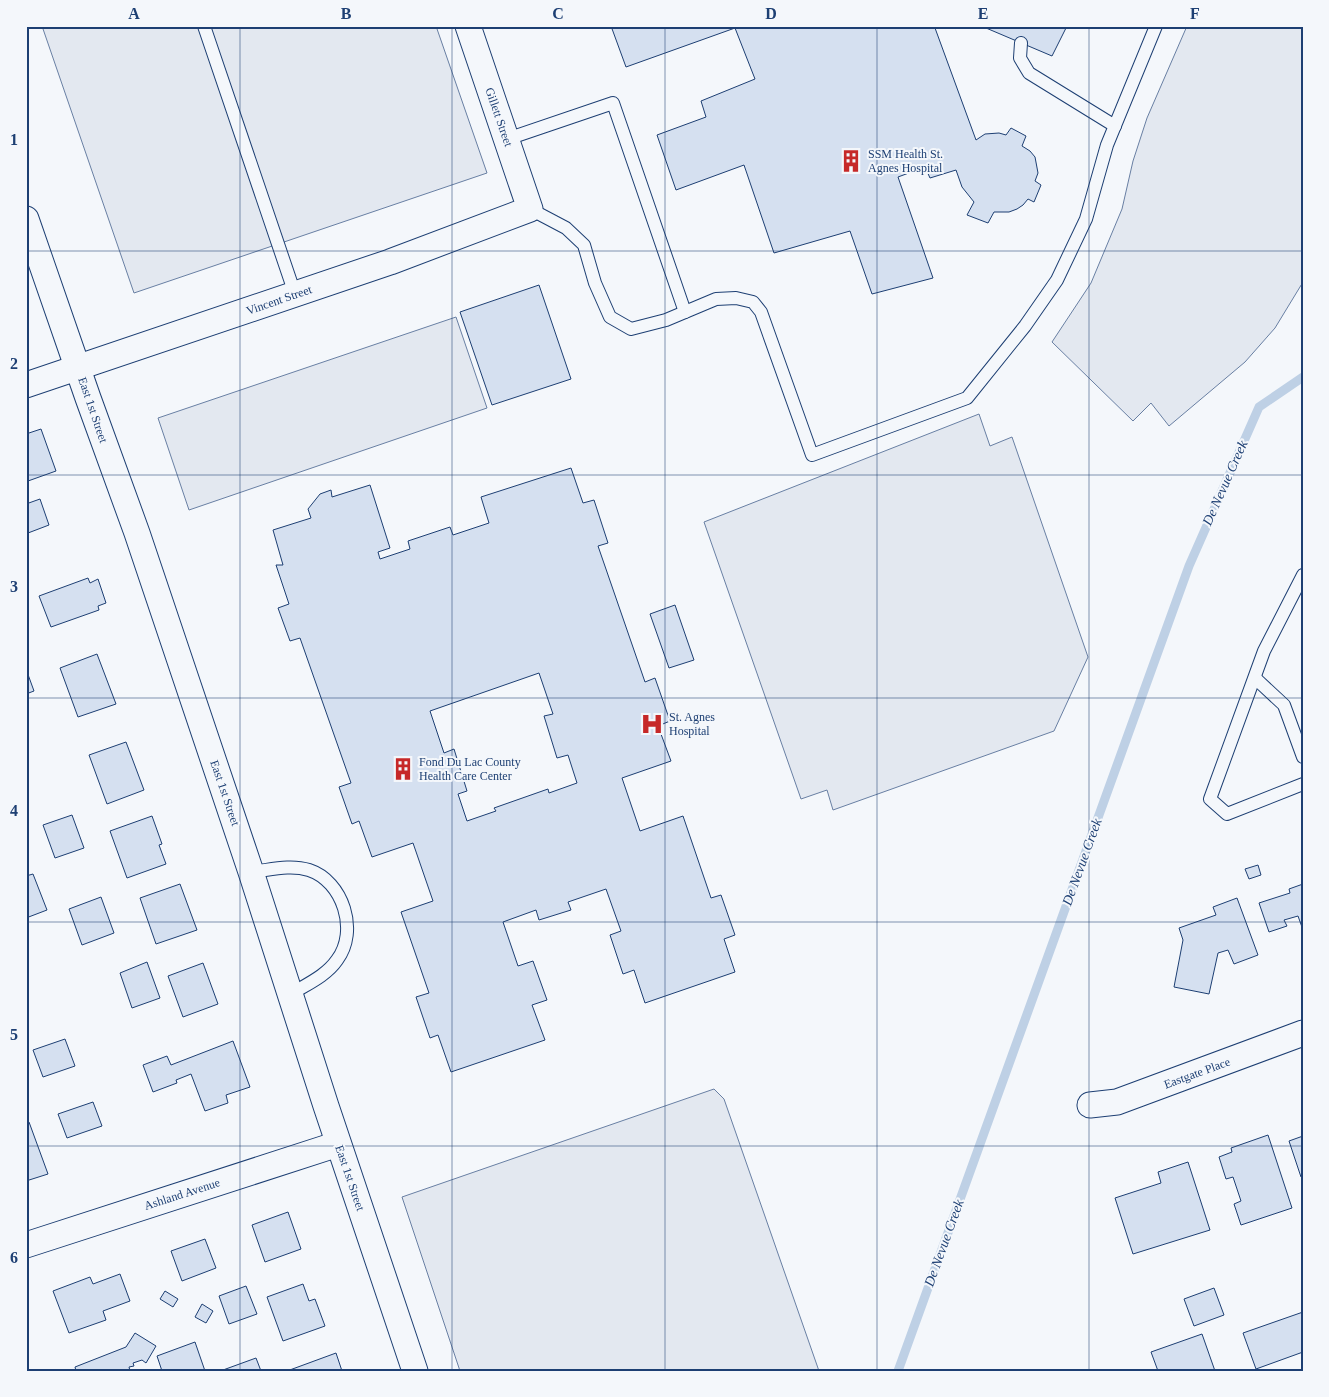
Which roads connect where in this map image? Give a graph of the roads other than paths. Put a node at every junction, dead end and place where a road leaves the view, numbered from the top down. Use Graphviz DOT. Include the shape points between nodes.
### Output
graph roads {
  1 [pos="204,26"];
  2 [pos="468,26"];
  3 [pos="1156,26"];
  4 [pos="1021,43"];
  5 [pos="1115,126"];
  6 [pos="507,139"];
  7 [pos="530,209"];
  8 [pos="26,219"];
  9 [pos="296,294"];
  10 [pos="684,312"];
  11 [pos="78,368"];
  12 [pos="26,385"];
  13 [pos="1303,575"];
  14 [pos="1254,678"];
  15 [pos="1303,757"];
  16 [pos="1303,784"];
  17 [pos="251,872"];
  18 [pos="290,994"];
  19 [pos="1303,1034"];
  20 [pos="1090,1106"];
  21 [pos="338,1144"];
  22 [pos="26,1245"];
  23 [pos="416,1371"];
  1 -- 9 [label="lane"];
  2 -- 6 [label="street, Gillett Street"];
  3 -- 5 [label="lane"];
  4 -- 5 [label="lane" via="1020,58 1029,73"];
  5 -- 10 [label="lane" via="1086,219 1057,280 967,398 812,454 761,312 753,302 736,298 716,299"];
  6 -- 7 [label="street, Gillett Street"];
  6 -- 10 [label="lane" via="613,103"];
  7 -- 9 [label="street, Vincent Street"];
  7 -- 10 [label="lane" via="566,228 584,245 595,283 610,317 631,330"];
  8 -- 11 [label="street, East 1st Street"];
  9 -- 11 [label="street, Vincent Street"];
  11 -- 12 [label="street, Vincent Street"];
  11 -- 17 [label="street, East 1st Street" via="138,534"];
  13 -- 14 [label="lane" via="1264,651"];
  14 -- 15 [label="lane" via="1284,705"];
  14 -- 16 [label="lane" via="1210,799 1227,814"];
  17 -- 18 [label="street, East 1st Street"];
  17 -- 18 [label="lane" via="292,867 309,870 334,886 341,900 347,933 344,948 329,971"];
  18 -- 21 [label="street, East 1st Street"];
  19 -- 20 [label="street, Eastgate Place" via="1117,1102"];
  21 -- 22 [label="street, Ashland Avenue"];
  21 -- 23 [label="street, East 1st Street"];
}
